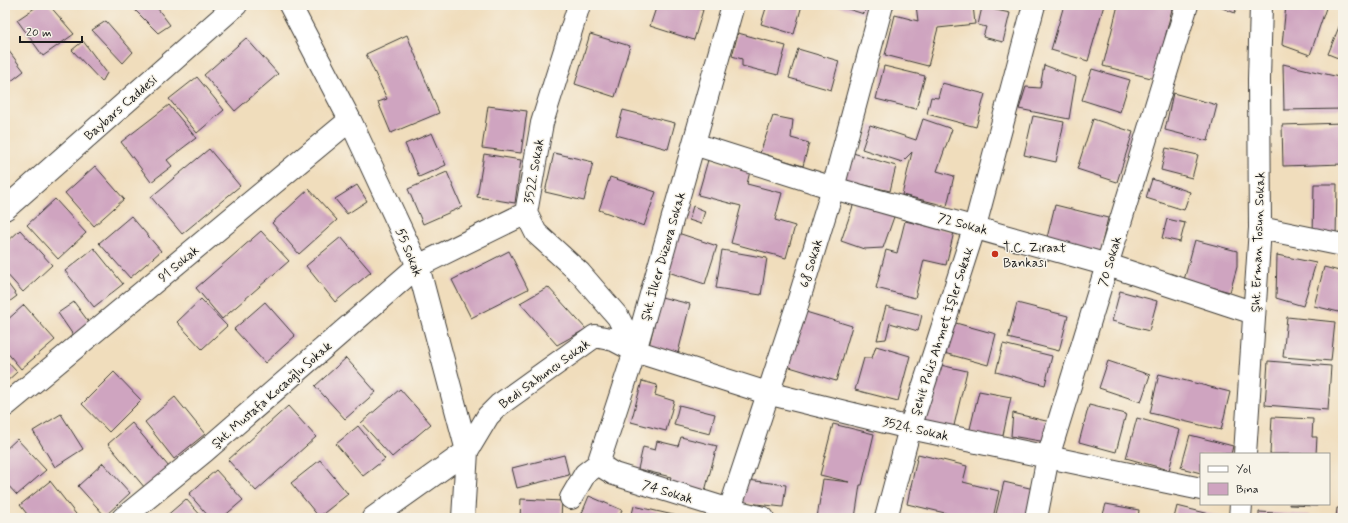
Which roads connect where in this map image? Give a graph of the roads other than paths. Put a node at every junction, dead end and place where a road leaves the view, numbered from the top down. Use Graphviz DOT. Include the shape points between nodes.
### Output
graph roads {
  1 [pos="235,5"];
  2 [pos="290,5"];
  3 [pos="579,5"];
  4 [pos="733,5"];
  5 [pos="882,5"];
  6 [pos="1034,5"];
  7 [pos="1187,5"];
  8 [pos="1261,5"];
  9 [pos="350,120"];
  10 [pos="694,144"];
  11 [pos="833,188"];
  12 [pos="5,209"];
  13 [pos="526,213"];
  14 [pos="975,226"];
  15 [pos="1260,228"];
  16 [pos="1343,245"];
  17 [pos="1108,265"];
  18 [pos="418,266"];
  19 [pos="1254,312"];
  20 [pos="635,351"];
  21 [pos="768,393"];
  22 [pos="5,406"];
  23 [pos="910,428"];
  24 [pos="467,451"];
  25 [pos="1245,453"];
  26 [pos="1048,457"];
  27 [pos="598,464"];
  28 [pos="1200,489"];
  29 [pos="571,498"];
  30 [pos="1241,505"];
  31 [pos="728,514"];
  32 [pos="122,518"];
  33 [pos="373,518"];
  34 [pos="463,518"];
  35 [pos="763,518"];
  36 [pos="886,518"];
  37 [pos="1036,518"];
  38 [pos="1240,518"];
  1 -- 12 [label="street, Baybars Caddesi"];
  2 -- 9 [label="street, 55 Sokak"];
  3 -- 13 [label="street, 3522. Sokak" via="542,123"];
  4 -- 10 [label="street, Şht. İlker Düzova Sokak"];
  5 -- 11 [label="street, 68 Sokak"];
  6 -- 14 [label="street, Şehit Polis Ahmet İşler Sokak"];
  7 -- 17 [label="street, 70 Sokak"];
  8 -- 15 [label="street, Şht. Erman Tosun Sokak"];
  9 -- 18 [label="street, 55 Sokak"];
  9 -- 22 [label="street, 91 Sokak"];
  10 -- 11 [label="street, 72 Sokak"];
  10 -- 20 [label="street, Şht. İlker Düzova Sokak"];
  11 -- 14 [label="street, 72 Sokak"];
  11 -- 21 [label="street, 68 Sokak"];
  13 -- 18 [label="street, Şht. Mustafa Kocaoğlu Sokak"];
  13 -- 20 [label="street, 3522. Sokak" via="536,234 580,273 618,317"];
  14 -- 17 [label="street, 72 Sokak"];
  14 -- 23 [label="street, Şehit Polis Ahmet İşler Sokak"];
  15 -- 16 [label="street"];
  15 -- 19 [label="street, Şht. Erman Tosun Sokak"];
  17 -- 19 [label="street, 72 Sokak"];
  17 -- 26 [label="street, 70 Sokak"];
  18 -- 24 [label="street, 55 Sokak"];
  18 -- 32 [label="street, Şht. Mustafa Kocaoğlu Sokak" via="211,446"];
  19 -- 25 [label="street, Şht. Erman Tosun Sokak"];
  20 -- 21 [label="street, 3524. Sokak"];
  20 -- 24 [label="street, Bedi Sabuncu Sokak" via="614,340 595,336 500,405 488,416"];
  20 -- 27 [label="street, Şht. İlker Düzova Sokak"];
  21 -- 23 [label="street, 3524. Sokak"];
  21 -- 31 [label="street, 68 Sokak"];
  23 -- 26 [label="street, 3524. Sokak"];
  23 -- 36 [label="street, Şehit Polis Ahmet İşler Sokak"];
  24 -- 33 [label="street, Bedi Sabuncu Sokak"];
  24 -- 34 [label="street, 55 Sokak"];
  26 -- 28 [label="street, 3524. Sokak"];
  26 -- 37 [label="street, 70 Sokak"];
  27 -- 29 [label="street" via="585,474"];
  27 -- 31 [label="street, 74 Sokak" via="614,474"];
  30 -- 38 [label="street"];
  31 -- 35 [label="street, 74 Sokak"];
}
